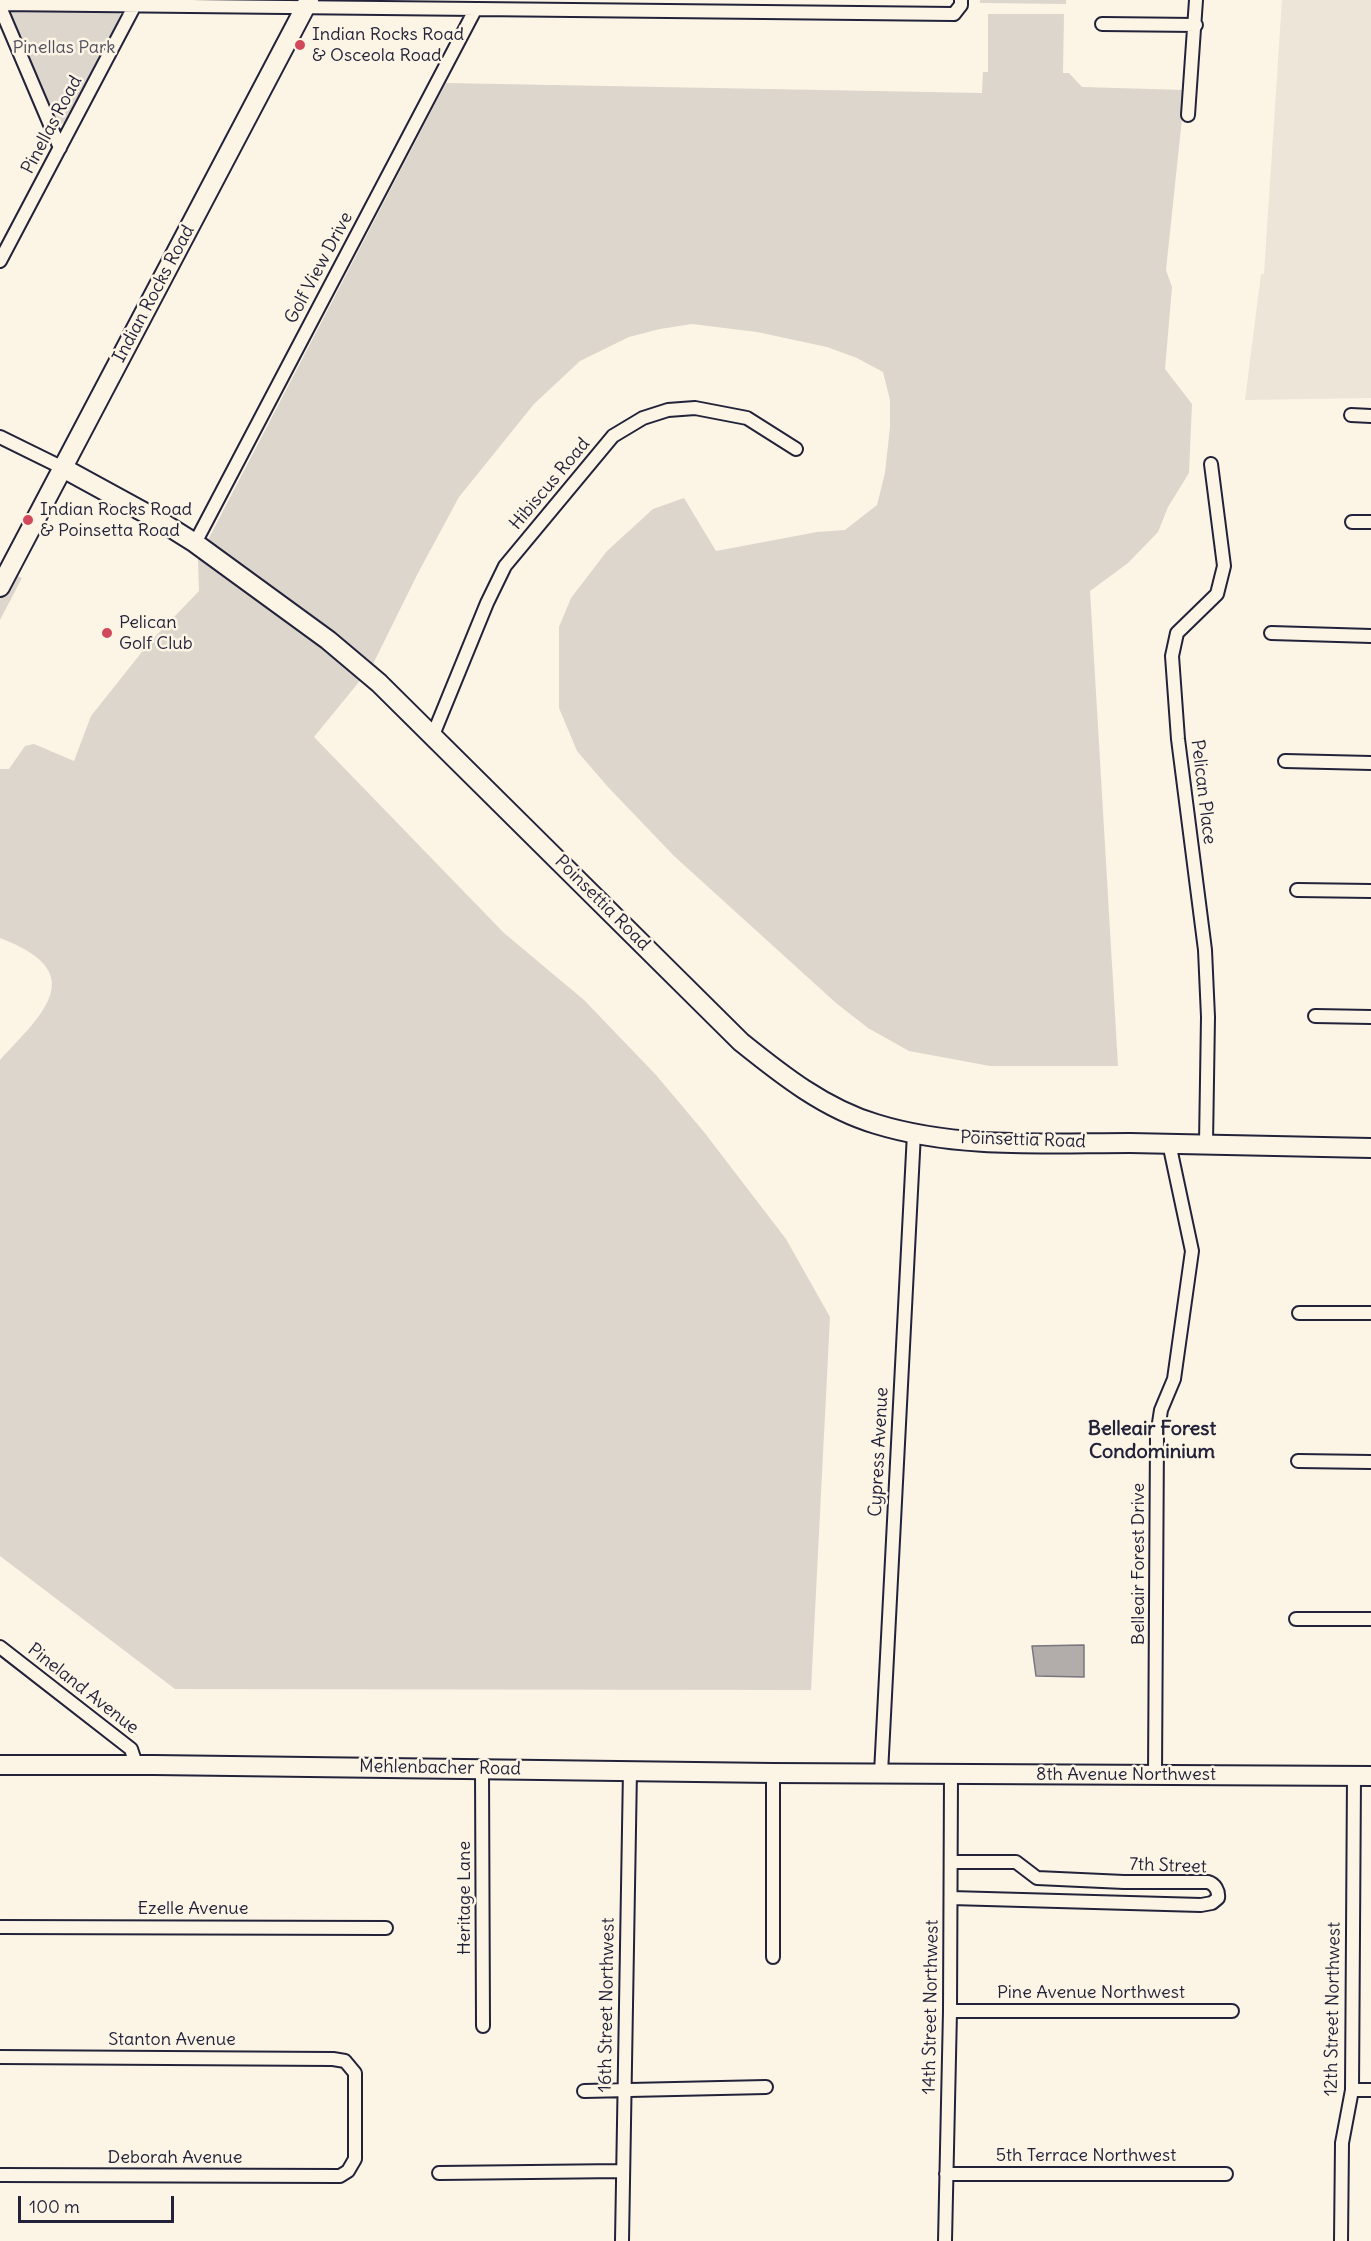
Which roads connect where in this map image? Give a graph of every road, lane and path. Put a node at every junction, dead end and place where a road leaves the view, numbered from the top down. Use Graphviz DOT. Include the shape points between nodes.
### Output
graph roads {
  1 [pos="1196,0"];
  2 [pos="961,2"];
  3 [pos="0,3"];
  4 [pos="307,4"];
  5 [pos="135,5"];
  6 [pos="475,10"];
  7 [pos="1102,24"];
  8 [pos="1196,25"];
  9 [pos="1188,115"];
  10 [pos="60,148"];
  11 [pos="0,261"];
  12 [pos="1351,416"];
  13 [pos="1371,416"];
  14 [pos="0,437"];
  15 [pos="796,449"];
  16 [pos="1211,464"];
  17 [pos="63,468"];
  18 [pos="1352,522"];
  19 [pos="1371,522"];
  20 [pos="195,543"];
  21 [pos="0,587"];
  22 [pos="1271,633"];
  23 [pos="1371,636"];
  24 [pos="433,735"];
  25 [pos="1285,761"];
  26 [pos="1371,763"];
  27 [pos="1297,890"];
  28 [pos="1371,891"];
  29 [pos="1315,1016"];
  30 [pos="1371,1017"];
  31 [pos="914,1133"];
  32 [pos="1169,1143"];
  33 [pos="1206,1143"];
  34 [pos="1371,1148"];
  35 [pos="1299,1313"];
  36 [pos="1371,1313"];
  37 [pos="1298,1461"];
  38 [pos="1371,1462"];
  39 [pos="1296,1619"];
  40 [pos="1371,1619"];
  41 [pos="0,1647"];
  42 [pos="136,1764"];
  43 [pos="0,1765"];
  44 [pos="482,1769"];
  45 [pos="630,1770"];
  46 [pos="773,1773"];
  47 [pos="881,1773"];
  48 [pos="951,1774"];
  49 [pos="1155,1775"];
  50 [pos="1362,1776"];
  51 [pos="951,1862"];
  52 [pos="951,1898"];
  53 [pos="0,1926"];
  54 [pos="386,1928"];
  55 [pos="773,1957"];
  56 [pos="950,2011"];
  57 [pos="1232,2012"];
  58 [pos="483,2026"];
  59 [pos="0,2057"];
  60 [pos="766,2087"];
  61 [pos="623,2090"];
  62 [pos="1352,2090"];
  63 [pos="1371,2090"];
  64 [pos="585,2091"];
  65 [pos="348,2171"];
  66 [pos="622,2171"];
  67 [pos="439,2173"];
  68 [pos="946,2174"];
  69 [pos="1227,2174"];
  70 [pos="0,2175"];
  71 [pos="622,2241"];
  72 [pos="945,2241"];
  73 [pos="1341,2241"];
  1 -- 8 [label="street"];
  2 -- 6 [label="street" via="954,14"];
  3 -- 5 [label="street"];
  3 -- 10 [label="street"];
  4 -- 5 [label="street"];
  4 -- 6 [label="street"];
  4 -- 17 [label="street, Indian Rocks Road"];
  5 -- 10 [label="street, Pinellas Road"];
  6 -- 20 [label="street, Golf View Drive"];
  7 -- 8 [label="street"];
  8 -- 9 [label="street"];
  10 -- 11 [label="street, Pinellas Road"];
  12 -- 13 [label="street"];
  14 -- 17 [label="street, Poinsettia Road"];
  15 -- 24 [label="street, Hibiscus Road" via="747,418 695,408 668,410 643,418 614,436 505,566"];
  16 -- 33 [label="street, Pelican Place" via="1224,566 1217,594 1177,633 1172,656 1178,739 1205,950"];
  17 -- 20 [label="street, Poinsettia Road"];
  17 -- 21 [label="street, Indian Rocks Road"];
  18 -- 19 [label="street"];
  20 -- 24 [label="street, Poinsettia Road" via="328,640"];
  22 -- 23 [label="street"];
  24 -- 31 [label="street, Poinsettia Road" via="741,1042 783,1075 845,1112"];
  25 -- 26 [label="street"];
  27 -- 28 [label="street"];
  29 -- 30 [label="street"];
  31 -- 32 [label="street, Poinsettia Road" via="1004,1142"];
  31 -- 47 [label="street, Cypress Avenue"];
  32 -- 33 [label="street, Poinsettia Road"];
  32 -- 49 [label="street, Belleair Forest Drive" via="1192,1251 1174,1379 1161,1410 1157,1436"];
  33 -- 34 [label="street, Poinsettia Road"];
  35 -- 36 [label="street"];
  37 -- 38 [label="street"];
  39 -- 40 [label="street"];
  41 -- 42 [label="street, Pineland Avenue" via="131,1749"];
  42 -- 43 [label="street, Mehlenbacher Road"];
  42 -- 44 [label="street, Mehlenbacher Road"];
  44 -- 45 [label="street, Mehlenbacher Road"];
  44 -- 58 [label="street, Heritage Lane"];
  45 -- 46 [label="street, Mehlenbacher Road"];
  45 -- 61 [label="street, 16th Street Northwest"];
  46 -- 47 [label="street, Mehlenbacher Road"];
  46 -- 55 [label="street"];
  47 -- 48 [label="street, 8th Avenue Northwest"];
  48 -- 49 [label="street, 8th Avenue Northwest"];
  48 -- 51 [label="street, 14th Street Northwest"];
  49 -- 50 [label="street, 8th Avenue Northwest"];
  50 -- 62 [label="street, 12th Street Northwest"];
  51 -- 52 [label="street, 14th Street Northwest"];
  51 -- 52 [label="street, 7th Street" via="1016,1862 1037,1878 1208,1882 1213,1884 1218,1898 1201,1905"];
  52 -- 56 [label="street, 14th Street Northwest"];
  53 -- 54 [label="street, Ezelle Avenue"];
  56 -- 57 [label="street, Pine Avenue Northwest"];
  56 -- 68 [label="street, 14th Street Northwest"];
  59 -- 65 [label="street, Stanton Avenue" via="345,2061 355,2073 356,2159"];
  60 -- 61 [label="street"];
  61 -- 64 [label="street"];
  61 -- 66 [label="street, 16th Street Northwest"];
  62 -- 63 [label="street"];
  62 -- 73 [label="street, 12th Street Northwest" via="1342,2143"];
  65 -- 70 [label="street, Deborah Avenue" via="340,2176"];
  66 -- 67 [label="street"];
  66 -- 71 [label="street, 16th Street Northwest"];
  68 -- 69 [label="street, 5th Terrace Northwest"];
  68 -- 72 [label="street, 14th Street Northwest"];
}
